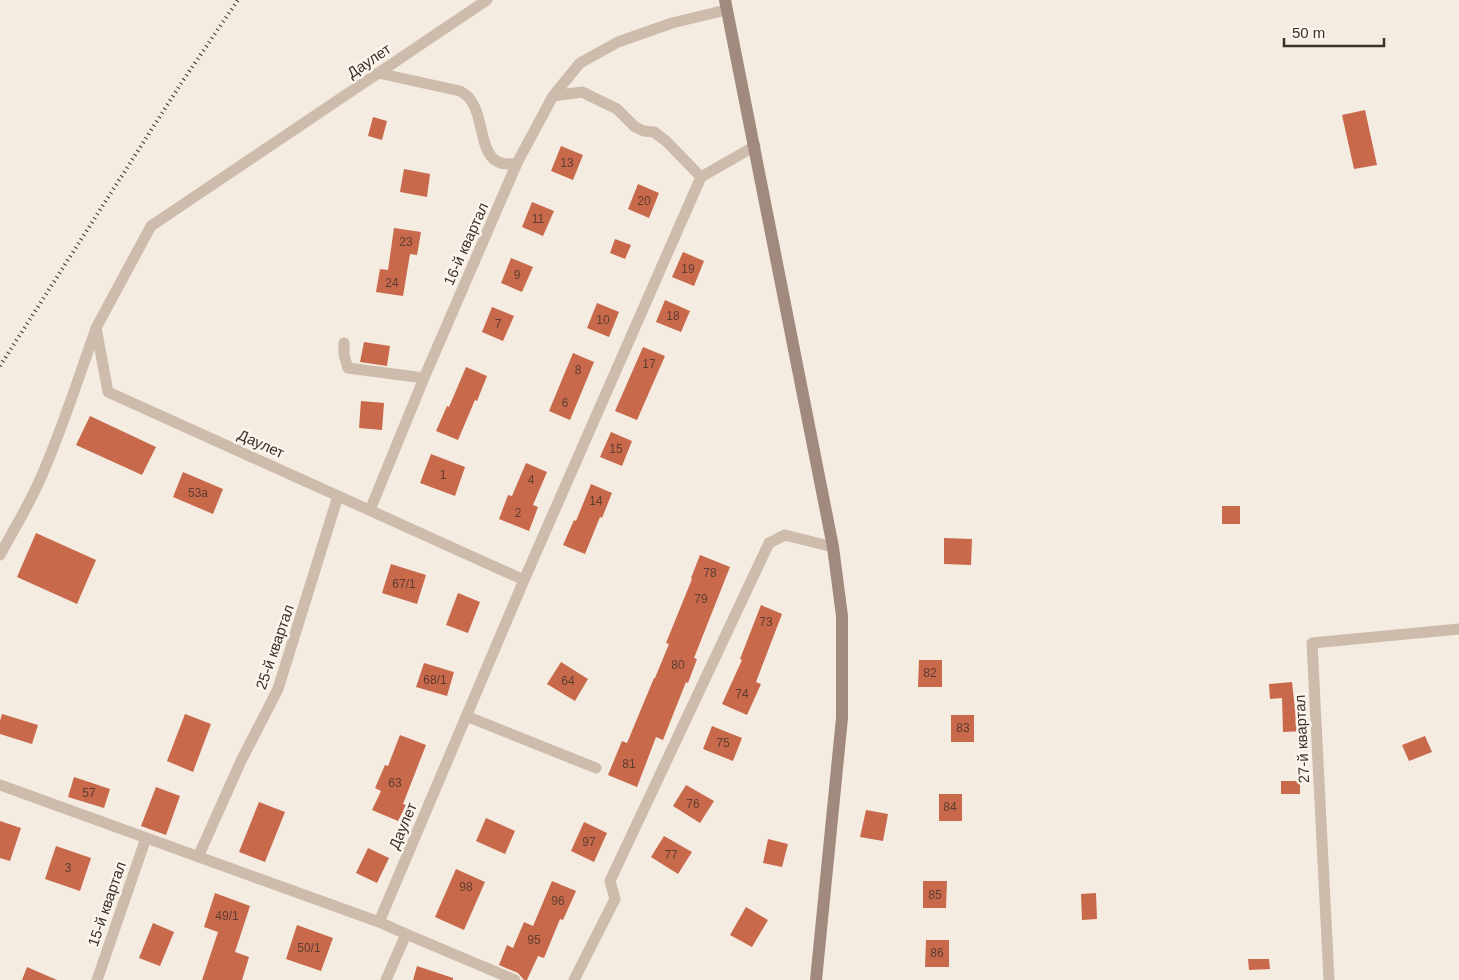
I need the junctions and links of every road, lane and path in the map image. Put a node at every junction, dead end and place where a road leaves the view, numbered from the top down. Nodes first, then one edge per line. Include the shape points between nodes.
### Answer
1 (487, 0) edge
2 (726, 5) edge
3 (378, 74) junction
4 (553, 96) junction
5 (755, 146) junction
6 (517, 163) junction
7 (701, 177) junction
8 (96, 328) junction
9 (344, 343) dead end
10 (424, 378) junction
11 (338, 496) junction
12 (370, 510) junction
13 (833, 547) junction
14 (0, 555) edge
15 (524, 580) junction
16 (1459, 629) edge
17 (466, 716) junction
18 (596, 768) dead end
19 (0, 786) edge
20 (146, 838) junction
21 (198, 857) junction
22 (379, 922) junction
23 (406, 934) junction
24 (97, 980) edge
25 (386, 980) edge
26 (515, 980) edge
27 (574, 980) edge
28 (816, 980) edge
29 (1329, 980) edge

1 - 3 street, Даулет
2 - 4 street, 16-й квартал via 618,42 580,62
2 - 5 street
3 - 6 street via 460,90 469,97 476,110 489,156 499,163
3 - 8 street, Даулет via 151,226
4 - 6 street, 16-й квартал
4 - 7 street via 582,92 617,109 635,127 654,132 666,141
5 - 7 street
5 - 13 street
6 - 10 street, 16-й квартал
7 - 15 street
8 - 11 street, Даулет via 108,392
8 - 14 street via 39,483
9 - 10 street via 348,368
10 - 12 street, 16-й квартал
11 - 12 street, Даулет
11 - 21 street, 25-й квартал via 278,689
12 - 15 street, Даулет
13 - 27 street via 785,534 769,543 610,881 615,899
13 - 28 street via 842,616 842,718
15 - 17 street, Даулет
16 - 29 street, 27-й квартал via 1312,643
17 - 18 street
17 - 22 street, Даулет
19 - 20 street
20 - 21 street
20 - 24 street, 15-й квартал
21 - 22 street
22 - 23 street
23 - 25 street
23 - 26 street

